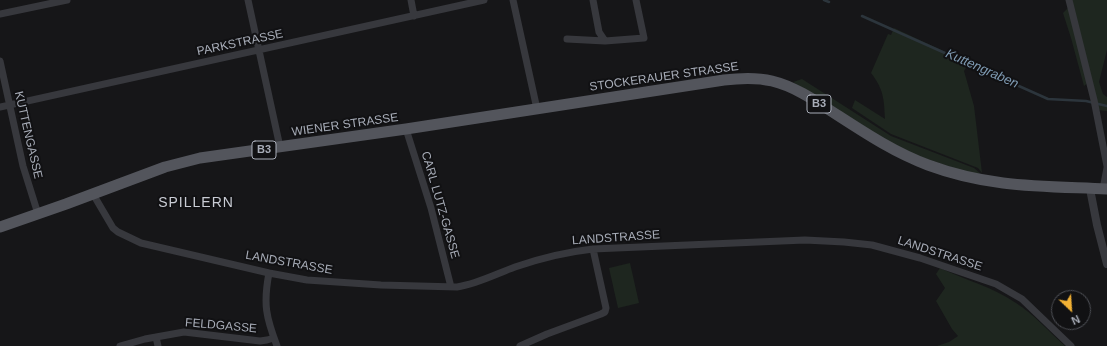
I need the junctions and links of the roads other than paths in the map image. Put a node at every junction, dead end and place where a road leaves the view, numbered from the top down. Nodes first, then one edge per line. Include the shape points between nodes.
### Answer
1 (66, 0) edge
2 (248, 0) edge
3 (410, 0) edge
4 (484, 0) edge
5 (513, 0) edge
6 (593, 0) edge
7 (636, 0) edge
8 (1070, 0) edge
9 (0, 14) edge
10 (414, 16) junction
11 (567, 39) dead end
12 (605, 41) junction
13 (258, 50) junction
14 (0, 61) edge
15 (9, 105) junction
16 (0, 107) edge
17 (537, 109) junction
18 (406, 129) junction
19 (280, 148) junction
20 (1107, 167) edge
21 (1090, 189) junction
22 (1105, 189) edge
23 (93, 194) junction
24 (38, 214) junction
25 (0, 227) edge
26 (593, 249) junction
27 (1107, 264) edge
28 (269, 273) junction
29 (451, 288) junction
30 (156, 337) junction
31 (274, 338) junction
32 (120, 346) edge
33 (158, 346) edge
34 (277, 346) edge
35 (520, 346) edge
36 (1072, 346) edge

1 - 9 street
2 - 13 street
3 - 10 street
4 - 10 street, PARKSTRASSE
5 - 17 street
6 - 12 street via 599,32
7 - 12 street via 644,38
8 - 20 street via 1095,103
10 - 13 street, PARKSTRASSE
11 - 12 street
13 - 15 street, PARKSTRASSE
13 - 19 street
14 - 15 street, KUTTENGASSE
15 - 16 street, PARKSTRASSE
15 - 24 street, KUTTENGASSE via 23,166
17 - 18 main road, WIENER STRASSE / B3
17 - 21 main road, STOCKERAUER STRASSE / B3 via 724,80 763,79 804,94 898,152 943,170 1011,185
18 - 19 main road, WIENER STRASSE / B3
18 - 29 street, CARL LUTZ-GASSE via 431,208
19 - 23 main road, WIENER STRASSE / B3 via 184,161
20 - 22 street
21 - 22 main road, STOCKERAUER STRASSE / B3
21 - 27 street
23 - 24 main road, WIENER STRASSE / B3
23 - 28 street, LANDSTRASSE via 113,228 134,240
24 - 25 main road, WIENER STRASSE / B3
26 - 29 street, LANDSTRASSE via 544,258 471,284
26 - 35 street via 605,312
26 - 36 street, LANDSTRASSE via 805,240 851,242 879,247 920,258 1011,292
28 - 29 street, LANDSTRASSE via 340,283
28 - 31 street via 265,302
30 - 31 street, FELDGASSE via 184,332 260,341
30 - 32 street, FELDGASSE
30 - 33 street
31 - 34 street

